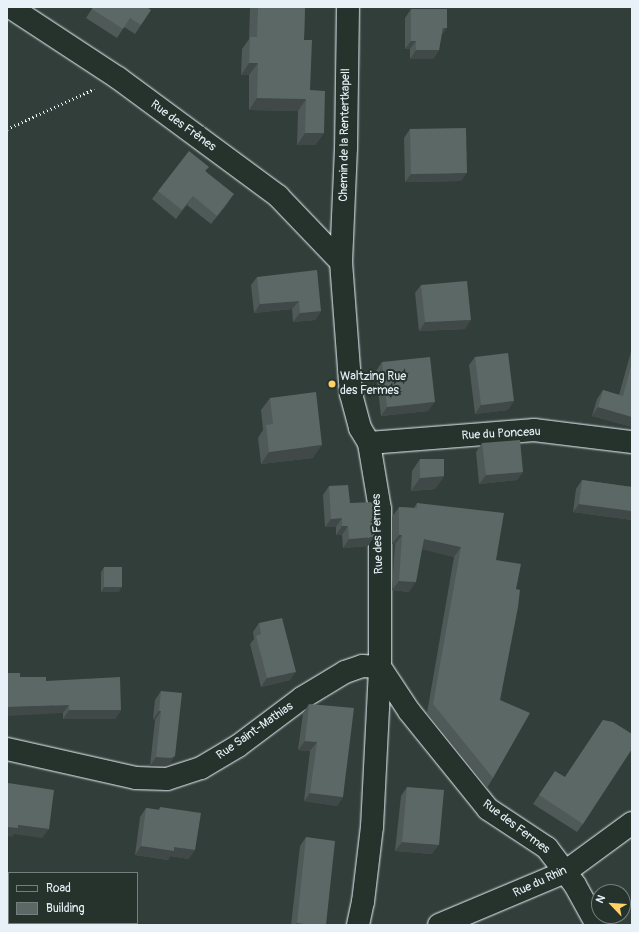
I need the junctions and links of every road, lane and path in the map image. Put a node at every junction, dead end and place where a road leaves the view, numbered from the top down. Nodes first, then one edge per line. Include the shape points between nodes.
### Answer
1 (10, 7) edge
2 (348, 7) edge
3 (118, 78) junction
4 (7, 129) edge
5 (341, 262) junction
6 (632, 442) edge
7 (369, 443) junction
8 (380, 667) junction
9 (7, 749) edge
10 (632, 823) edge
11 (565, 872) junction
12 (358, 925) edge
13 (439, 925) edge
14 (597, 925) edge

1 - 3 street, Rue des Frênes
2 - 5 street, Chemin de la Rentertkapell
3 - 4 path
3 - 5 street, Rue des Frênes via 278,196
5 - 7 street, Rue des Fermes via 351,394 360,428
6 - 7 street, Rue du Ponceau via 534,430
7 - 8 street, Rue des Fermes via 380,509
8 - 9 street, Rue Saint-Mathias via 362,666 345,672 302,698 238,746 200,768 167,778 136,778
8 - 11 street, Rue des Fermes via 409,711 488,809 547,848
8 - 12 street, Rue des Fermes via 372,827
10 - 11 street, Rue du Rhin
11 - 13 street, Rue du Rhin
11 - 14 street, Rue des Fermes

